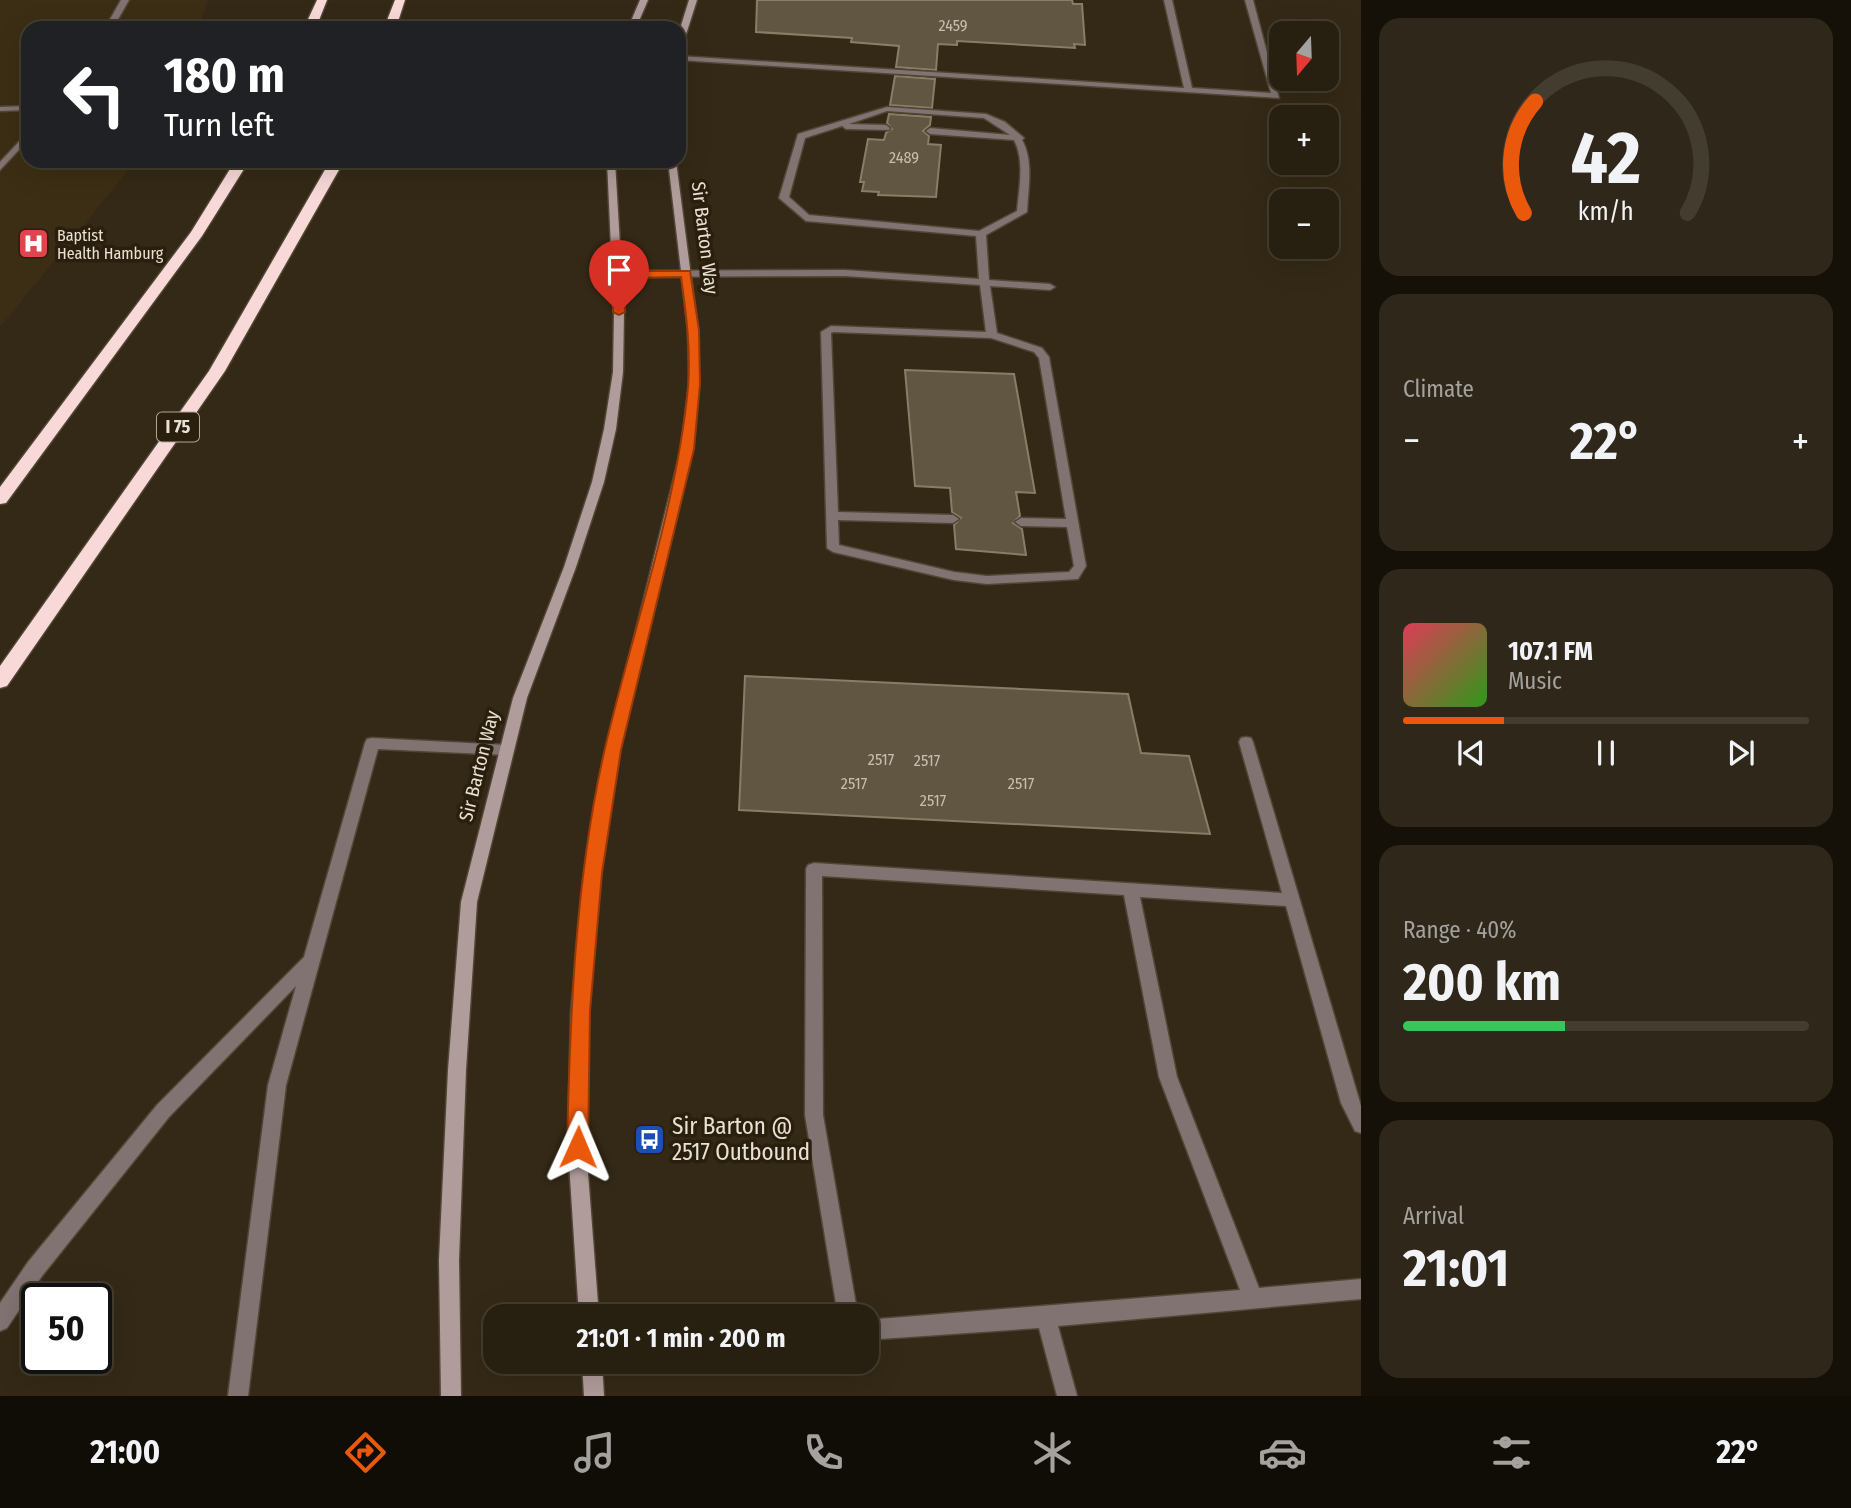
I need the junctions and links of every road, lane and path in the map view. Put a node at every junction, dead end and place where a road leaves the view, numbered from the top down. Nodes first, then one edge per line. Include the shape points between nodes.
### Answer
1 (125, 0) edge
2 (321, 0) edge
3 (400, 0) edge
4 (644, 0) edge
5 (693, 0) edge
6 (1168, 0) edge
7 (1249, 0) edge
8 (112, 21) edge
9 (313, 21) edge
10 (392, 21) edge
11 (635, 21) edge
12 (686, 22) edge
13 (686, 58) edge
14 (1188, 90) junction
15 (21, 108) edge
16 (0, 109) edge
17 (835, 125) junction
18 (886, 128) dead end
19 (930, 131) dead end
20 (1020, 138) junction
21 (21, 143) edge
22 (0, 167) edge
23 (238, 168) edge
24 (333, 168) edge
25 (611, 168) edge
26 (673, 168) edge
27 (981, 234) junction
28 (686, 273) junction
29 (617, 274) junction
30 (984, 281) junction
31 (1050, 287) dead end
32 (992, 335) junction
33 (0, 499) edge
34 (832, 516) junction
35 (953, 519) dead end
36 (1021, 522) dead end
37 (1072, 523) junction
38 (0, 681) edge
39 (1246, 742) dead end
40 (507, 750) junction
41 (1131, 890) junction
42 (1292, 900) junction
43 (312, 959) junction
44 (1361, 1125) edge
45 (1361, 1289) edge
46 (1253, 1299) junction
47 (588, 1304) edge
48 (846, 1304) edge
49 (1046, 1318) junction
50 (0, 1321) edge
51 (879, 1329) edge
52 (593, 1374) edge
53 (239, 1396) edge
54 (451, 1396) edge
55 (594, 1396) edge
56 (1067, 1396) edge

1 - 8 street
2 - 9 highway
3 - 10 highway
4 - 11 main road
5 - 12 main road
6 - 14 street
7 - 14 street via 1276,96
13 - 14 street
15 - 16 street
17 - 18 street
17 - 20 street via 887,109 986,116
17 - 27 street via 801,136 784,198 806,218
19 - 20 street
20 - 27 street via 1025,152 1022,212
21 - 22 street
23 - 33 highway via 197,233
24 - 38 highway, I 75 via 217,371
25 - 29 main road, Sir Barton Way
26 - 28 main road, Sir Barton Way
27 - 30 street
28 - 29 street
28 - 30 street via 833,273
28 - 47 main road, Sir Barton Way via 694,330 687,449 613,750 590,901 580,1011 578,1147
29 - 40 main road, Sir Barton Way via 618,372 598,481 520,698
30 - 31 street
30 - 32 street
32 - 34 street via 827,332
32 - 37 street via 1038,350 1044,357
34 - 35 street
34 - 37 street via 833,548 987,580 1073,576 1080,566
36 - 37 street
39 - 42 street
40 - 43 street via 372,743
40 - 54 main road, Sir Barton Way via 469,902 449,1260
41 - 42 street
41 - 46 street via 1168,1077
41 - 48 street via 814,869 814,1115
42 - 44 street via 1350,1103
43 - 50 street via 163,1111 35,1269
43 - 53 street via 276,1085
45 - 46 street
46 - 49 street
49 - 51 street
49 - 56 street
52 - 55 main road

